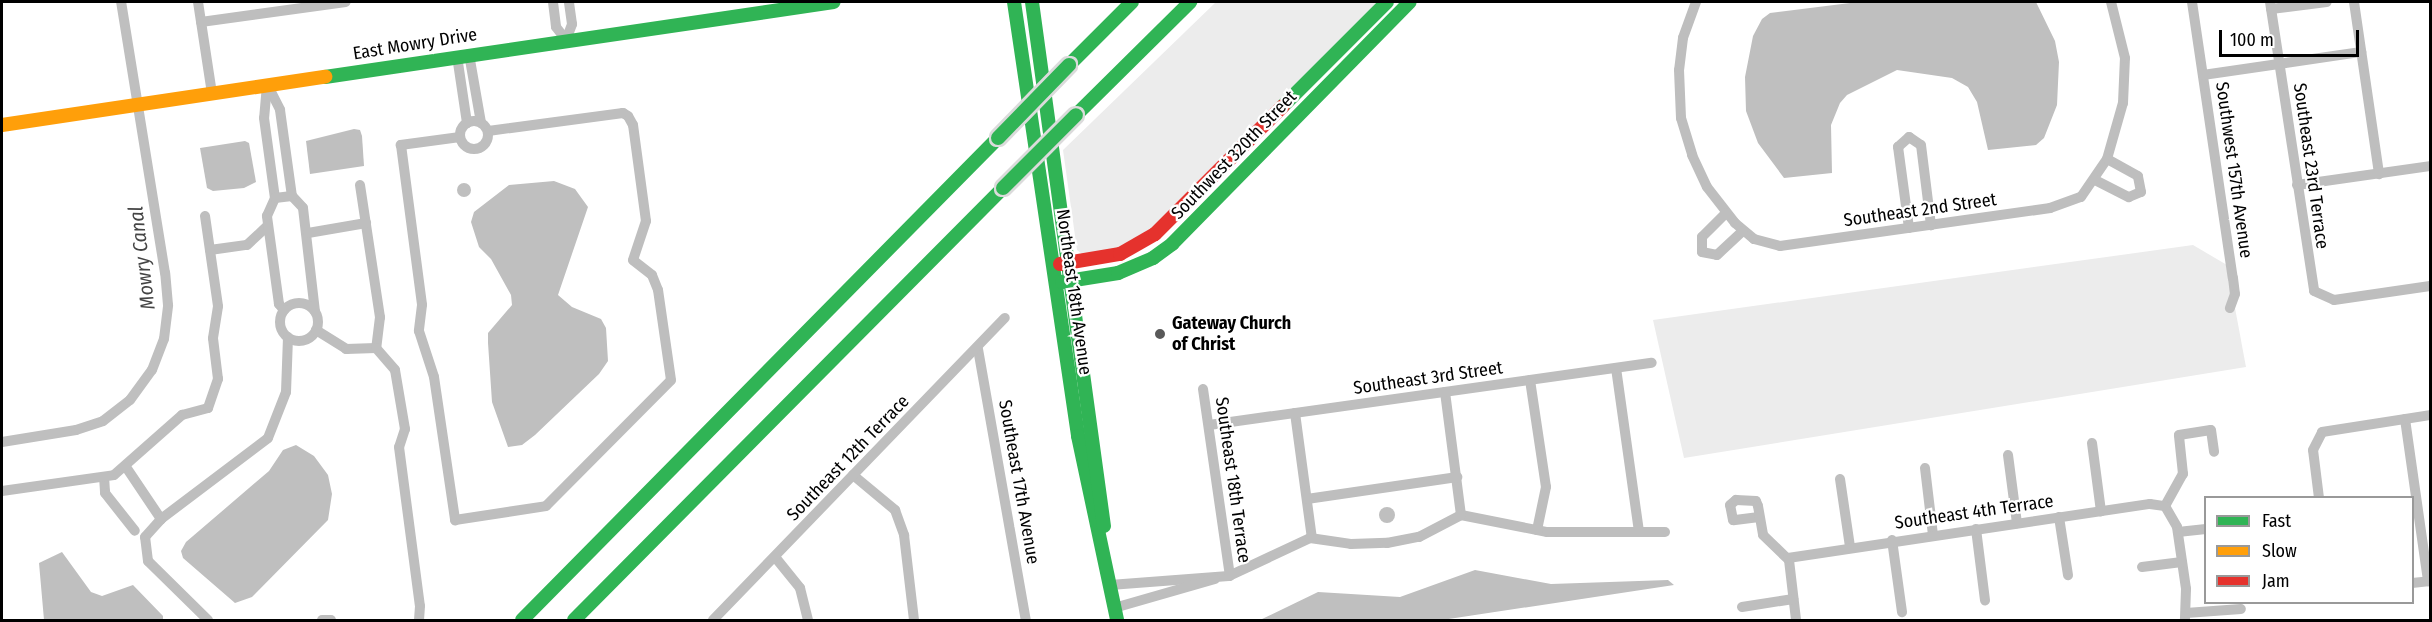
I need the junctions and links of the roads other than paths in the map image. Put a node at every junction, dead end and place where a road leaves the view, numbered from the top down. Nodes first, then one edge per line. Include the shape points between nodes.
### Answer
1 (198, 2) edge
2 (346, 2) edge
3 (834, 2) edge
4 (1014, 2) edge
5 (1032, 2) edge
6 (1132, 2) edge
7 (1190, 2) edge
8 (1387, 2) edge
9 (1410, 2) edge
10 (1696, 2) edge
11 (2111, 2) edge
12 (2192, 2) edge
13 (2327, 2) edge
14 (2354, 2) edge
15 (569, 3) edge
16 (307, 4) edge
17 (553, 4) edge
18 (2270, 5) edge
19 (201, 22) junction
20 (566, 40) junction
21 (2361, 52) junction
22 (463, 55) junction
23 (2279, 64) junction
24 (2203, 75) junction
25 (267, 84) junction
26 (212, 94) junction
27 (467, 123) junction
28 (2, 125) edge
29 (484, 127) junction
30 (460, 137) junction
31 (2107, 159) junction
32 (2430, 166) edge
33 (2379, 174) junction
34 (2098, 176) junction
35 (360, 185) dead end
36 (2297, 185) junction
37 (292, 196) junction
38 (275, 198) junction
39 (1726, 213) junction
40 (205, 216) dead end
41 (366, 223) junction
42 (1931, 225) junction
43 (266, 227) junction
44 (1739, 227) junction
45 (1909, 228) junction
46 (308, 233) junction
47 (210, 250) junction
48 (1069, 263) junction
49 (1052, 265) junction
50 (1071, 281) junction
51 (1054, 283) junction
52 (2430, 286) edge
53 (2230, 308) dead end
54 (284, 310) junction
55 (315, 311) junction
56 (1005, 318) dead end
57 (316, 330) junction
58 (288, 337) junction
59 (376, 348) junction
60 (978, 349) junction
61 (1652, 363) dead end
62 (1616, 368) junction
63 (1530, 380) junction
64 (1203, 389) dead end
65 (1445, 392) junction
66 (1295, 413) junction
67 (2430, 416) edge
68 (2405, 419) junction
69 (1209, 425) junction
70 (2092, 443) dead end
71 (2214, 452) dead end
72 (2007, 454) dead end
73 (126, 467) junction
74 (1925, 468) dead end
75 (853, 475) junction
76 (104, 477) junction
77 (1457, 477) junction
78 (1840, 479) dead end
79 (2, 491) edge
80 (2319, 496) edge
81 (1307, 498) junction
82 (2165, 506) junction
83 (2101, 511) junction
84 (1461, 515) junction
85 (1759, 517) dead end
86 (2059, 517) junction
87 (161, 519) junction
88 (2017, 523) junction
89 (1976, 529) junction
90 (2204, 529) edge
91 (1538, 530) junction
92 (135, 531) dead end
93 (1639, 531) junction
94 (1665, 532) dead end
95 (2178, 532) junction
96 (1934, 535) junction
97 (1312, 538) junction
98 (1892, 540) junction
99 (1850, 547) junction
100 (775, 557) junction
101 (1788, 558) junction
102 (2182, 562) junction
103 (2142, 567) dead end
104 (2068, 575) dead end
105 (1230, 576) junction
106 (1218, 578) junction
107 (2429, 581) edge
108 (2414, 583) edge
109 (1110, 585) junction
110 (1793, 599) junction
111 (1985, 600) dead end
112 (1742, 607) dead end
113 (2241, 609) dead end
114 (1902, 612) dead end
115 (1116, 614) edge
116 (2185, 617) edge
117 (208, 621) edge
118 (322, 621) edge
119 (331, 621) edge
120 (419, 621) edge
121 (522, 621) edge
122 (574, 621) edge
123 (713, 621) edge
124 (808, 621) edge
125 (914, 621) edge
126 (1026, 621) edge
127 (1796, 621) edge

1 - 19 street
2 - 16 street
3 - 20 main road, East Mowry Drive
4 - 49 main road, Northeast 18th Avenue
5 - 48 main road, Northeast 18th Avenue
6 - 121 main road, bridge
7 - 122 main road, bridge
8 - 48 main road via 1155,234 1120,254
9 - 50 main road, Southwest 320th Street via 1172,244 1118,273
10 - 39 street, Southeast 2nd Street via 1680,55 1681,118 1699,171
11 - 31 street via 2122,38 2126,75 2121,112
12 - 24 street, Southwest 157th Avenue
13 - 18 street
14 - 21 street
15 - 17 street
15 - 20 street via 572,24
16 - 19 street
17 - 20 street via 556,27
18 - 23 street, Southeast 23rd Terrace
19 - 26 street
20 - 22 main road, East Mowry Drive
21 - 23 street
21 - 33 street
22 - 25 main road, East Mowry Drive
22 - 27 street
22 - 29 street
23 - 24 street
23 - 36 street, Southeast 23rd Terrace
24 - 53 street, Southwest 157th Avenue via 2235,294
25 - 26 main road, East Mowry Drive
25 - 37 street via 280,110
25 - 38 street via 264,118
26 - 28 main road, East Mowry Drive
27 - 29 street
27 - 30 street
29 - 30 street via 485,144 477,149 464,145
29 - 30 street via 623,113 628,116 633,125 646,221 633,260 652,275 658,291 670,380 546,506 455,520 434,376 419,331 423,305 401,145
31 - 34 street
31 - 34 street via 2138,176 2143,183 2141,192 2129,197
32 - 33 street
33 - 36 street
34 - 42 street, Southeast 2nd Street via 2085,195 2067,204
35 - 41 street
36 - 52 street, Southeast 23rd Terrace via 2311,283 2320,296 2334,300
37 - 38 street
37 - 46 street via 303,208
38 - 43 street via 269,206
39 - 44 street, Southeast 2nd Street
39 - 44 street via 1702,237 1702,252 1717,255
40 - 47 street
41 - 46 street
41 - 59 street via 380,317
42 - 45 street, Southeast 2nd Street
42 - 45 street via 1921,145 1909,137 1898,147
43 - 47 street via 247,245
43 - 54 street via 279,304
44 - 45 street, Southeast 2nd Street via 1763,243 1780,246
46 - 55 street
47 - 73 street via 218,306 213,338 217,387 208,408 177,419
48 - 49 main road
48 - 50 main road, Northeast 18th Avenue
49 - 51 main road, Northeast 18th Avenue
50 - 51 main road, Southwest 320th Street
50 - 109 main road, Northeast 18th Avenue
51 - 109 main road, Northeast 18th Avenue via 1078,436
54 - 55 street via 300,303
54 - 58 street via 280,322
55 - 57 street
56 - 60 street, Southeast 12th Terrace
57 - 58 street via 300,341
57 - 59 street via 346,349
58 - 87 street via 286,392 268,438
59 - 120 street via 395,370 405,429 399,447
60 - 75 street, Southeast 12th Terrace
60 - 126 street, Southeast 17th Avenue
61 - 62 street, Southeast 3rd Street
62 - 63 street, Southeast 3rd Street
62 - 93 street
63 - 65 street, Southeast 3rd Street
63 - 91 street via 1546,488
64 - 69 street, Southeast 18th Terrace
65 - 66 street, Southeast 3rd Street
65 - 77 street
66 - 69 street, Southeast 3rd Street
66 - 81 street
67 - 68 street
68 - 80 street via 2325,430 2316,438 2313,454
68 - 107 street
69 - 105 street, Southeast 18th Terrace
70 - 83 street
71 - 82 street via 2211,430 2180,435 2183,474
72 - 88 street
73 - 76 street
73 - 87 street
74 - 96 street
75 - 100 street, Southeast 12th Terrace
75 - 125 street via 895,510 904,535
76 - 79 street
76 - 92 street via 105,493
77 - 81 street
77 - 84 street
78 - 99 street
81 - 97 street
82 - 83 street, Southeast 4th Terrace via 2150,504
82 - 95 street via 2174,517
83 - 86 street, Southeast 4th Terrace
84 - 91 street
84 - 97 street via 1419,537 1387,543 1351,544
85 - 101 street via 1763,535
86 - 88 street, Southeast 4th Terrace
86 - 104 street
87 - 117 street via 145,537 148,561
88 - 89 street, Southeast 4th Terrace
89 - 96 street, Southeast 4th Terrace
89 - 111 street
90 - 95 street
91 - 93 street
93 - 94 street
95 - 102 street
96 - 98 street, Southeast 4th Terrace
97 - 105 street
98 - 99 street, Southeast 4th Terrace
98 - 114 street
99 - 101 street, Southeast 4th Terrace
100 - 123 street, Southeast 12th Terrace
100 - 124 street via 800,588
101 - 110 street
102 - 103 street
102 - 116 street
105 - 106 street
106 - 109 street
106 - 115 street
107 - 108 street
109 - 115 main road, Northeast 18th Avenue
110 - 112 street
110 - 127 street
113 - 116 street
118 - 119 street

